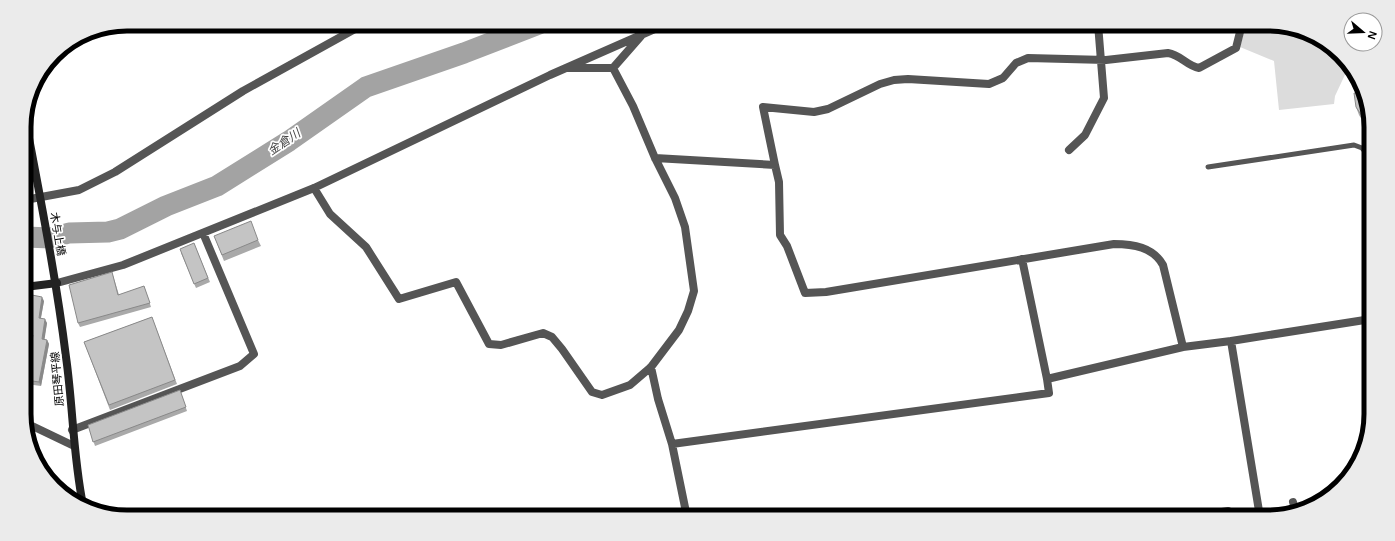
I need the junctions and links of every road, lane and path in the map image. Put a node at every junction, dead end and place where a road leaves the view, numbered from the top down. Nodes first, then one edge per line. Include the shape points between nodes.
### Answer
1 (351, 31) edge
2 (650, 31) edge
3 (1099, 31) edge
4 (1240, 31) edge
5 (643, 34) junction
6 (1101, 60) junction
7 (565, 68) junction
8 (613, 68) junction
9 (31, 148) edge
10 (1069, 150) dead end
11 (1364, 150) edge
12 (655, 158) junction
13 (775, 166) junction
14 (1208, 168) dead end
15 (314, 188) junction
16 (41, 199) junction
17 (31, 200) edge
18 (203, 233) junction
19 (1022, 259) junction
20 (56, 283) junction
21 (31, 286) edge
22 (1364, 320) edge
23 (1231, 341) junction
24 (1183, 347) junction
25 (651, 367) junction
26 (1047, 379) junction
27 (32, 425) edge
28 (72, 430) junction
29 (672, 444) junction
30 (74, 446) junction
31 (83, 499) edge
32 (686, 510) edge
33 (1259, 510) edge

1 - 16 street via 243,91 115,172 79,190
2 - 5 street
3 - 6 street
4 - 6 street via 1236,48 1199,68 1193,67 1176,54 1168,53
5 - 7 street
5 - 8 street
6 - 10 street via 1104,98 1085,135
6 - 13 street via 1021,60 1003,78 990,84 894,80 828,109 814,112 763,108
7 - 8 street
7 - 15 street
8 - 12 street via 633,106
9 - 16 main road, 木与上橋
11 - 14 lane via 1354,146
12 - 13 street
12 - 25 street via 675,198 685,227 694,291 688,311 678,330
13 - 19 street via 779,182 780,235 788,246 805,294
15 - 18 street
15 - 25 street via 330,214 366,247 400,299 456,282 489,344 501,345 543,333 552,337 592,392 602,395 630,385
16 - 17 street
16 - 20 main road, 木与上橋
18 - 20 street via 123,265
18 - 28 street via 254,354 240,366
19 - 24 street via 1114,244 1129,244 1153,253 1163,265
19 - 26 street
20 - 21 main road
20 - 28 main road, 原田琴平線 via 68,371
22 - 23 street
23 - 24 street
23 - 33 street
24 - 26 street
25 - 29 street
26 - 29 street via 1049,393
27 - 30 street
28 - 30 main road, 原田琴平線
29 - 32 street
30 - 31 main road, 原田琴平線

